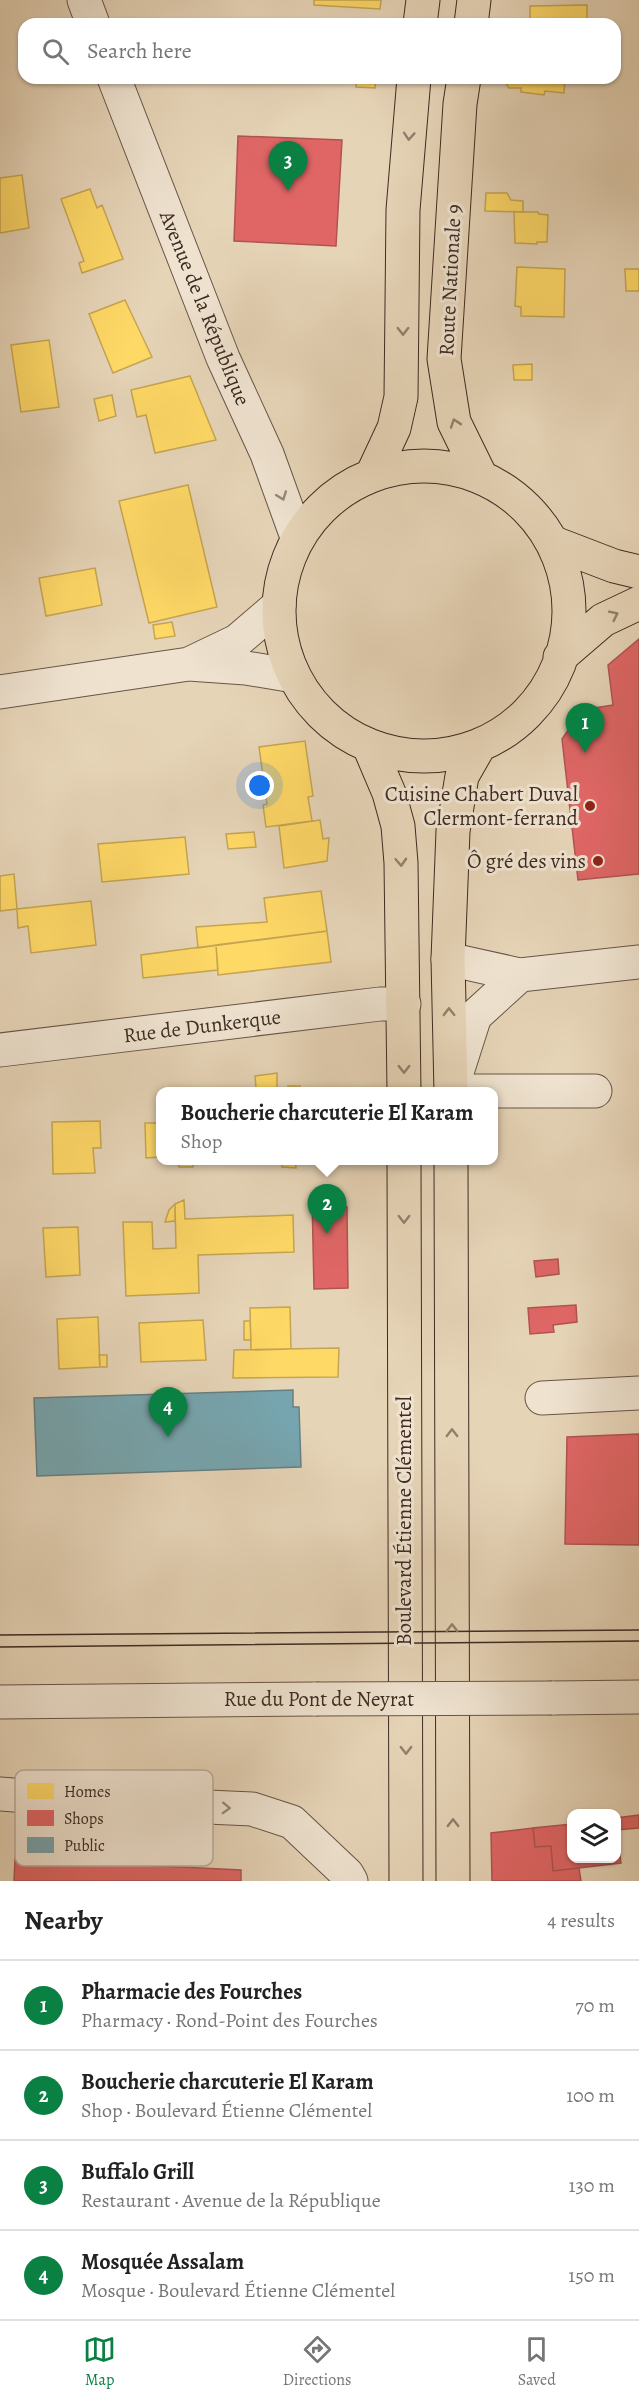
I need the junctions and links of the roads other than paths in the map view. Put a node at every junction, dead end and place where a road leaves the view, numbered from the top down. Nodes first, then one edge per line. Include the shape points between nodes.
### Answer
1 (84, 0) edge
2 (423, 0) edge
3 (474, 0) edge
4 (480, 0) edge
5 (91, 18) edge
6 (421, 18) edge
7 (472, 18) edge
8 (473, 18) edge
9 (116, 84) edge
10 (414, 84) edge
11 (463, 84) edge
12 (373, 473) junction
13 (480, 475) junction
14 (297, 537) junction
15 (554, 543) junction
16 (639, 572) edge
17 (639, 603) edge
18 (279, 605) junction
19 (560, 657) junction
20 (189, 664) junction
21 (294, 676) junction
22 (0, 692) edge
23 (369, 746) junction
24 (478, 748) junction
25 (448, 959) junction
26 (639, 962) edge
27 (520, 975) junction
28 (404, 1004) junction
29 (0, 1050) edge
30 (404, 1087) edge
31 (451, 1087) edge
32 (452, 1087) edge
33 (498, 1091) edge
34 (595, 1091) dead end
35 (404, 1165) edge
36 (452, 1165) edge
37 (639, 1393) edge
38 (542, 1398) dead end
39 (639, 1697) edge
40 (0, 1702) edge
41 (0, 1794) edge
42 (15, 1795) edge
43 (213, 1807) edge
44 (351, 1881) edge
45 (406, 1881) edge
46 (453, 1881) edge

1 - 5 street
2 - 6 main road
3 - 7 main road
4 - 8 street
9 -> 14 street, Avenue de la République
10 -> 12 main road via 403,210 401,397 394,428
13 -> 11 main road, Route Nationale 9 via 454,422 444,359
12 - 13 main road via 441,467
12 - 14 main road via 328,503
13 - 15 main road via 510,493
14 - 18 main road
15 - 16 main road
15 - 19 main road via 569,593 569,625
19 -> 17 main road via 603,620
18 - 20 street via 237,641
18 - 21 main road via 280,637
19 - 24 main road via 550,684 531,711 505,733
20 - 21 street
20 - 22 street
21 - 23 main road via 318,712
23 - 24 main road via 400,756 429,758
23 -> 28 main road via 398,826
24 - 25 main road via 462,776 457,800
25 - 27 street
31 -> 25 main road
26 - 27 street
27 - 32 street via 475,1016
28 - 29 street, Rue de Dunkerque
28 -> 30 main road
33 - 34 street
35 -> 45 main road, Boulevard Étienne Clémentel
46 -> 36 main road
37 - 38 street
39 - 40 street, Rue du Pont de Neyrat, bridge
41 -> 42 street
43 -> 44 street via 252,1809 291,1822

